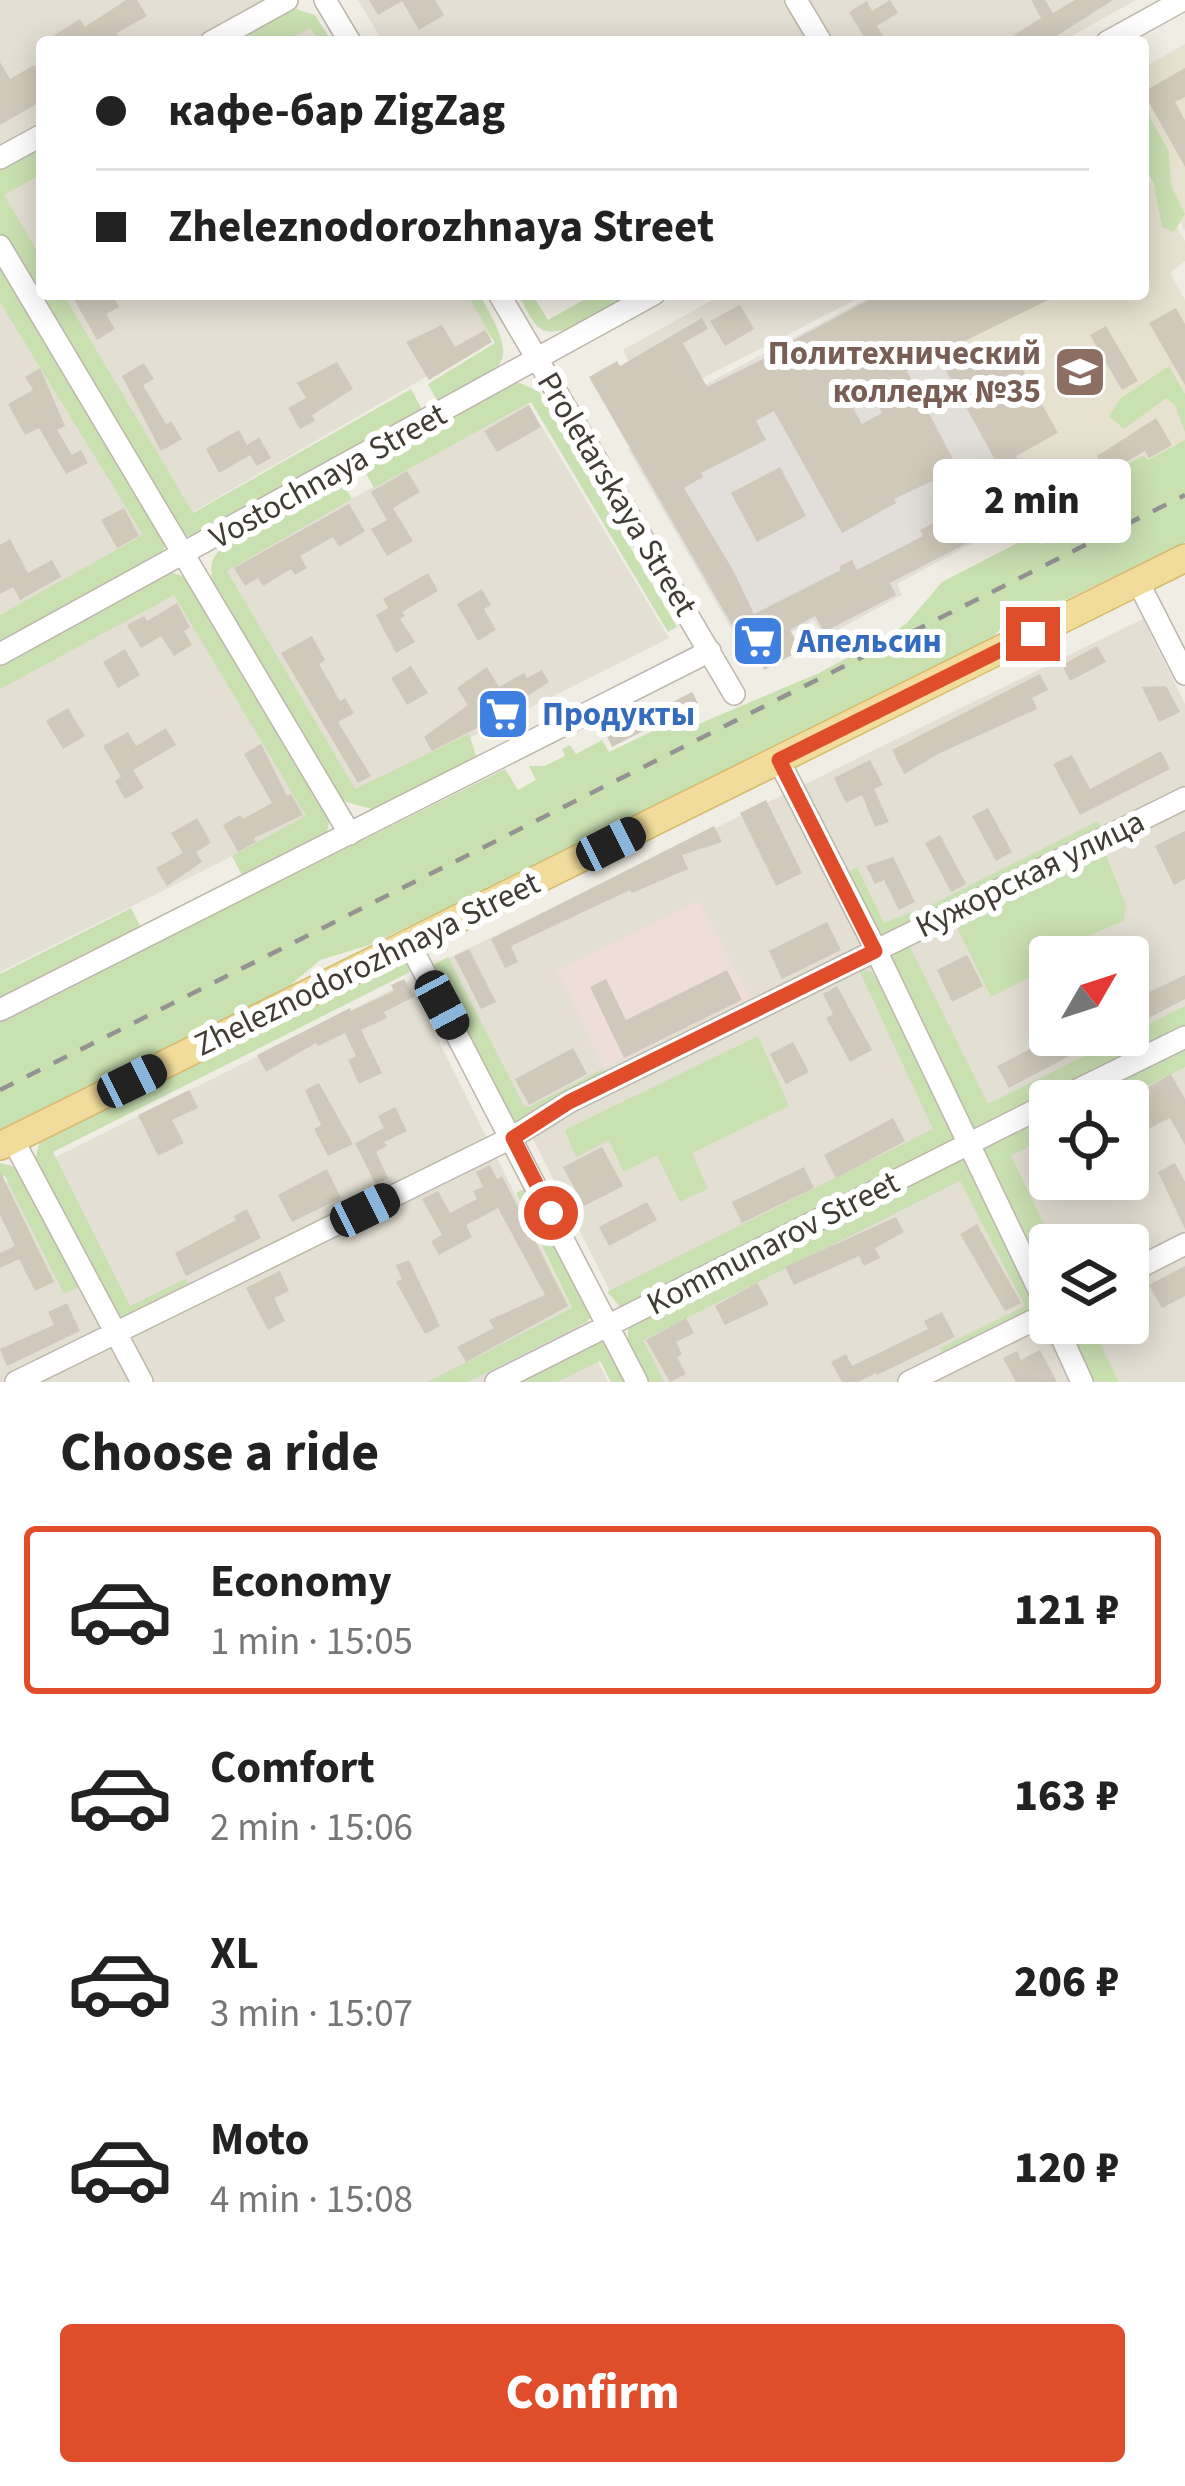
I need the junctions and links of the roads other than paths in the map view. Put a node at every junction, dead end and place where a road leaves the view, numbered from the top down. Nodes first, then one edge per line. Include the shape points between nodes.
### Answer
1 (287, 0) edge
2 (326, 0) edge
3 (796, 0) edge
4 (1183, 0) edge
5 (222, 36) edge
6 (347, 36) edge
7 (817, 36) edge
8 (1118, 36) edge
9 (36, 138) edge
10 (0, 158) edge
11 (0, 246) edge
12 (503, 300) edge
13 (643, 300) edge
14 (538, 359) junction
15 (184, 556) junction
16 (1185, 558) edge
17 (1138, 582) junction
18 (710, 651) junction
19 (0, 654) edge
20 (1185, 674) edge
21 (734, 694) dead end
22 (779, 760) junction
23 (1185, 797) edge
24 (350, 834) junction
25 (409, 943) junction
26 (875, 951) junction
27 (0, 1010) edge
28 (1185, 1037) edge
29 (1097, 1080) edge
30 (1029, 1113) edge
31 (513, 1138) junction
32 (6, 1143) edge
33 (966, 1144) junction
34 (1185, 1244) edge
35 (1149, 1262) edge
36 (1029, 1270) edge
37 (1029, 1322) edge
38 (607, 1327) junction
39 (118, 1331) junction
40 (1064, 1344) edge
41 (16, 1382) edge
42 (142, 1382) edge
43 (496, 1382) edge
44 (637, 1382) edge
45 (909, 1382) edge
46 (1082, 1382) edge

1 - 5 street
2 - 6 street
3 - 7 street
4 - 8 street
9 - 10 street
11 - 15 street
12 - 14 street, Proletarskaya Street
13 - 14 street, Vostochnaya Street
14 - 15 street, Vostochnaya Street
14 - 18 street, Proletarskaya Street
15 - 19 street, Vostochnaya Street
15 - 24 street
16 - 17 main road, Zheleznodorozhnaya Street
17 - 20 street
17 - 22 main road, Zheleznodorozhnaya Street
18 - 21 street, Proletarskaya Street
18 - 24 street
22 - 25 main road, Zheleznodorozhnaya Street
22 - 26 street
23 - 26 street, Кужорская улица
24 - 27 street
25 - 31 street
25 - 32 main road, Zheleznodorozhnaya Street
26 - 31 street, Кужорская улица via 569,1102
26 - 33 street
28 - 29 street, Kommunarov Street
30 - 33 street, Kommunarov Street
31 - 38 street
31 - 39 street, Кужорская улица
32 - 39 street
33 - 36 street
33 - 38 street, Kommunarov Street
34 - 35 street
37 - 45 street
38 - 43 street, Kommunarov Street
38 - 44 street
39 - 41 street, Кужорская улица
39 - 42 street
40 - 46 street

